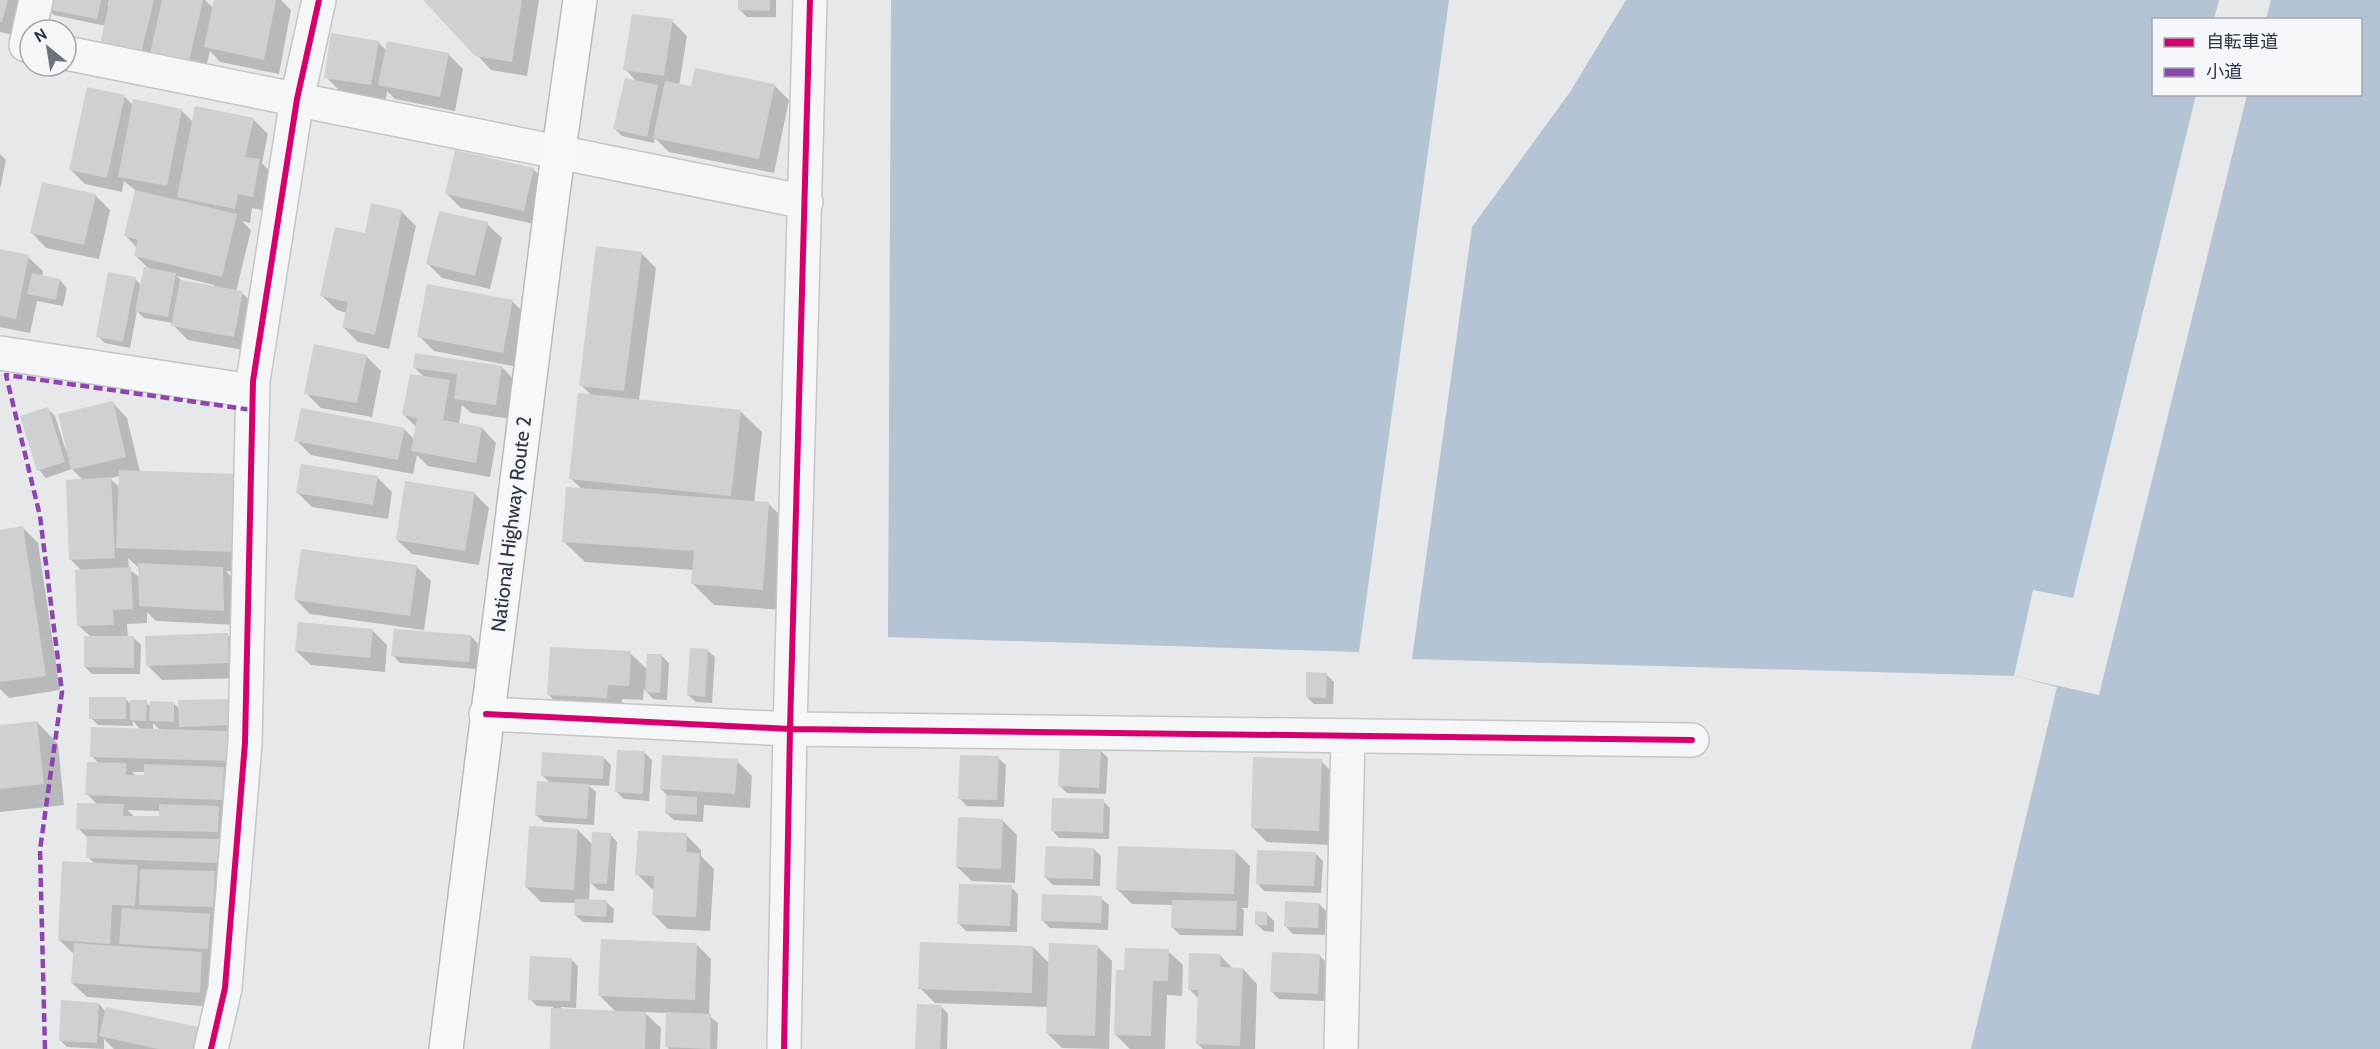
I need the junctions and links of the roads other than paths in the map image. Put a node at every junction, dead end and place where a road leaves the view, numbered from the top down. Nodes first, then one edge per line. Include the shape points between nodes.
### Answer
1 (36, 0) edge
2 (319, 0) edge
3 (580, 0) edge
4 (810, 0) edge
5 (29, 18) edge
6 (78, 55) edge
7 (297, 99) junction
8 (559, 152) junction
9 (806, 201) junction
10 (0, 353) edge
11 (252, 391) junction
12 (486, 714) junction
13 (790, 729) junction
14 (1348, 736) junction
15 (1692, 740) dead end
16 (211, 1049) edge
17 (446, 1049) edge
18 (784, 1049) edge
19 (1341, 1049) edge

1 - 5 street
2 - 7 street
3 - 8 highway, National Highway Route 2
4 - 9 street
6 - 7 street
7 - 8 street
7 - 11 street
8 - 9 street
8 - 12 highway, National Highway Route 2
9 - 13 street
10 - 11 street
11 - 16 street via 245,743 225,988
12 - 13 street
12 - 17 highway, National Highway Route 2
13 - 14 street
13 - 18 street
14 - 15 street
14 - 19 street

